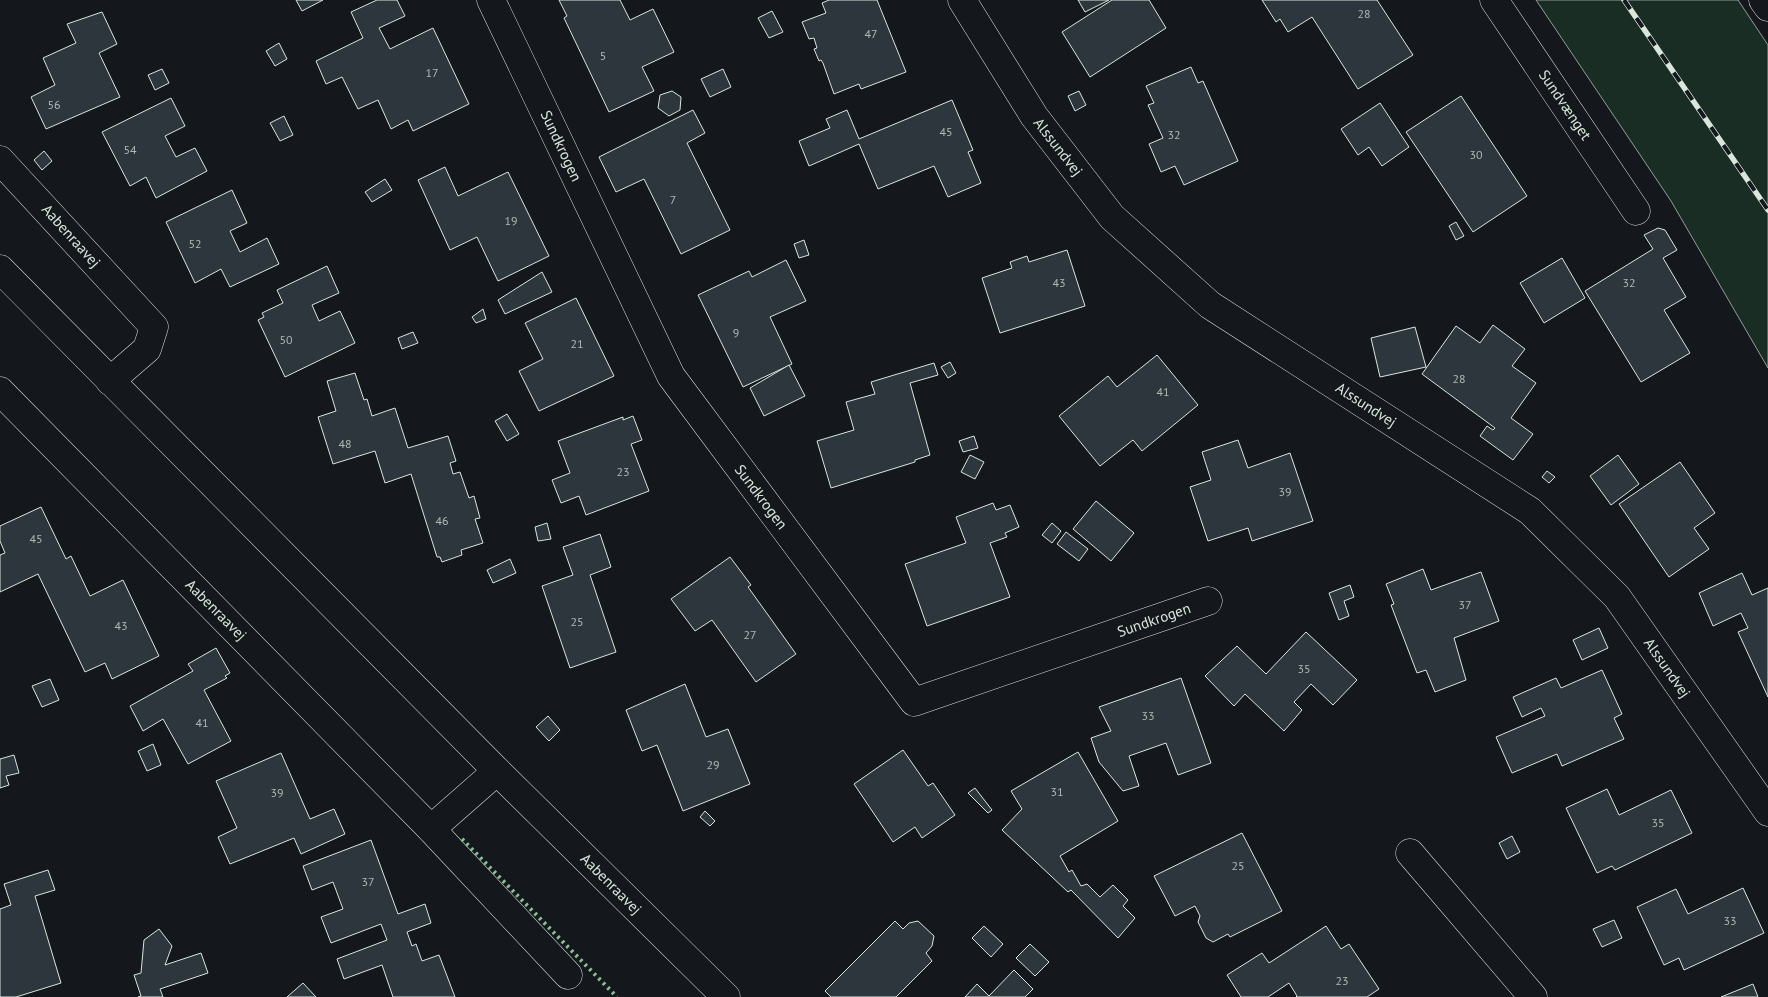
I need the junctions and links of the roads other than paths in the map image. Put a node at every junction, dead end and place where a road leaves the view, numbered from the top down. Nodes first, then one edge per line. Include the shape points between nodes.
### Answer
1 (491, 0) edge
2 (962, 0) edge
3 (1494, 0) edge
4 (1763, 0) edge
5 (1768, 7) edge
6 (0, 160) edge
7 (1636, 211) dead end
8 (0, 269) edge
9 (110, 381) junction
10 (0, 391) edge
11 (1208, 602) dead end
12 (497, 771) junction
13 (1768, 812) edge
14 (432, 830) junction
15 (1410, 853) dead end
16 (568, 975) dead end
17 (726, 997) edge
18 (1533, 997) edge

1 - 11 street, Sundkrogen via 671,376 914,702
2 - 13 street, Alssundvej via 1034,116 1112,217 1210,305 1530,510 1617,597
3 - 7 street, Sundvænget
4 - 5 street
6 - 9 street, Aabenraavej via 154,327 147,349
8 - 9 street, Aabenraavej
9 - 12 street, Aabenraavej
10 - 14 street, Aabenraavej
12 - 14 street
12 - 17 street, Aabenraavej
14 - 16 street, Aabenraavej
15 - 18 street

